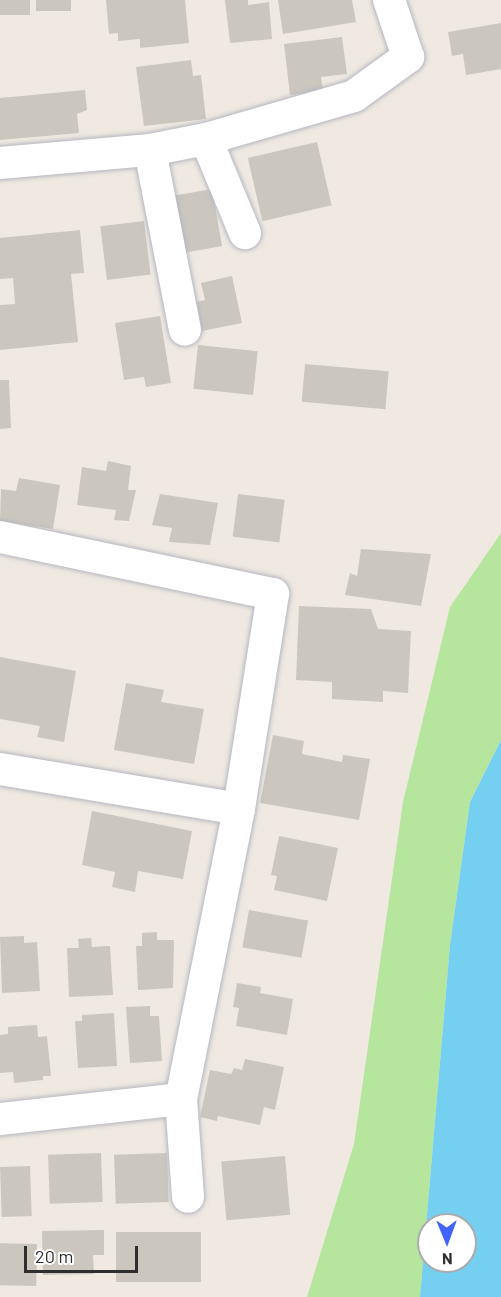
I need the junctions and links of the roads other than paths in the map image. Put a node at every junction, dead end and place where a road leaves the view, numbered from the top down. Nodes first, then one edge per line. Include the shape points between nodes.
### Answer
1 (388, 0) edge
2 (206, 139) junction
3 (150, 150) junction
4 (0, 163) edge
5 (245, 233) dead end
6 (185, 330) dead end
7 (0, 537) edge
8 (0, 769) edge
9 (239, 809) junction
10 (181, 1099) junction
11 (0, 1119) edge
12 (188, 1197) dead end

1 - 2 street via 408,57 354,96
2 - 3 street
2 - 5 street
3 - 4 street
3 - 6 street
7 - 9 street via 273,594
8 - 9 street
9 - 10 street
10 - 11 street
10 - 12 street

